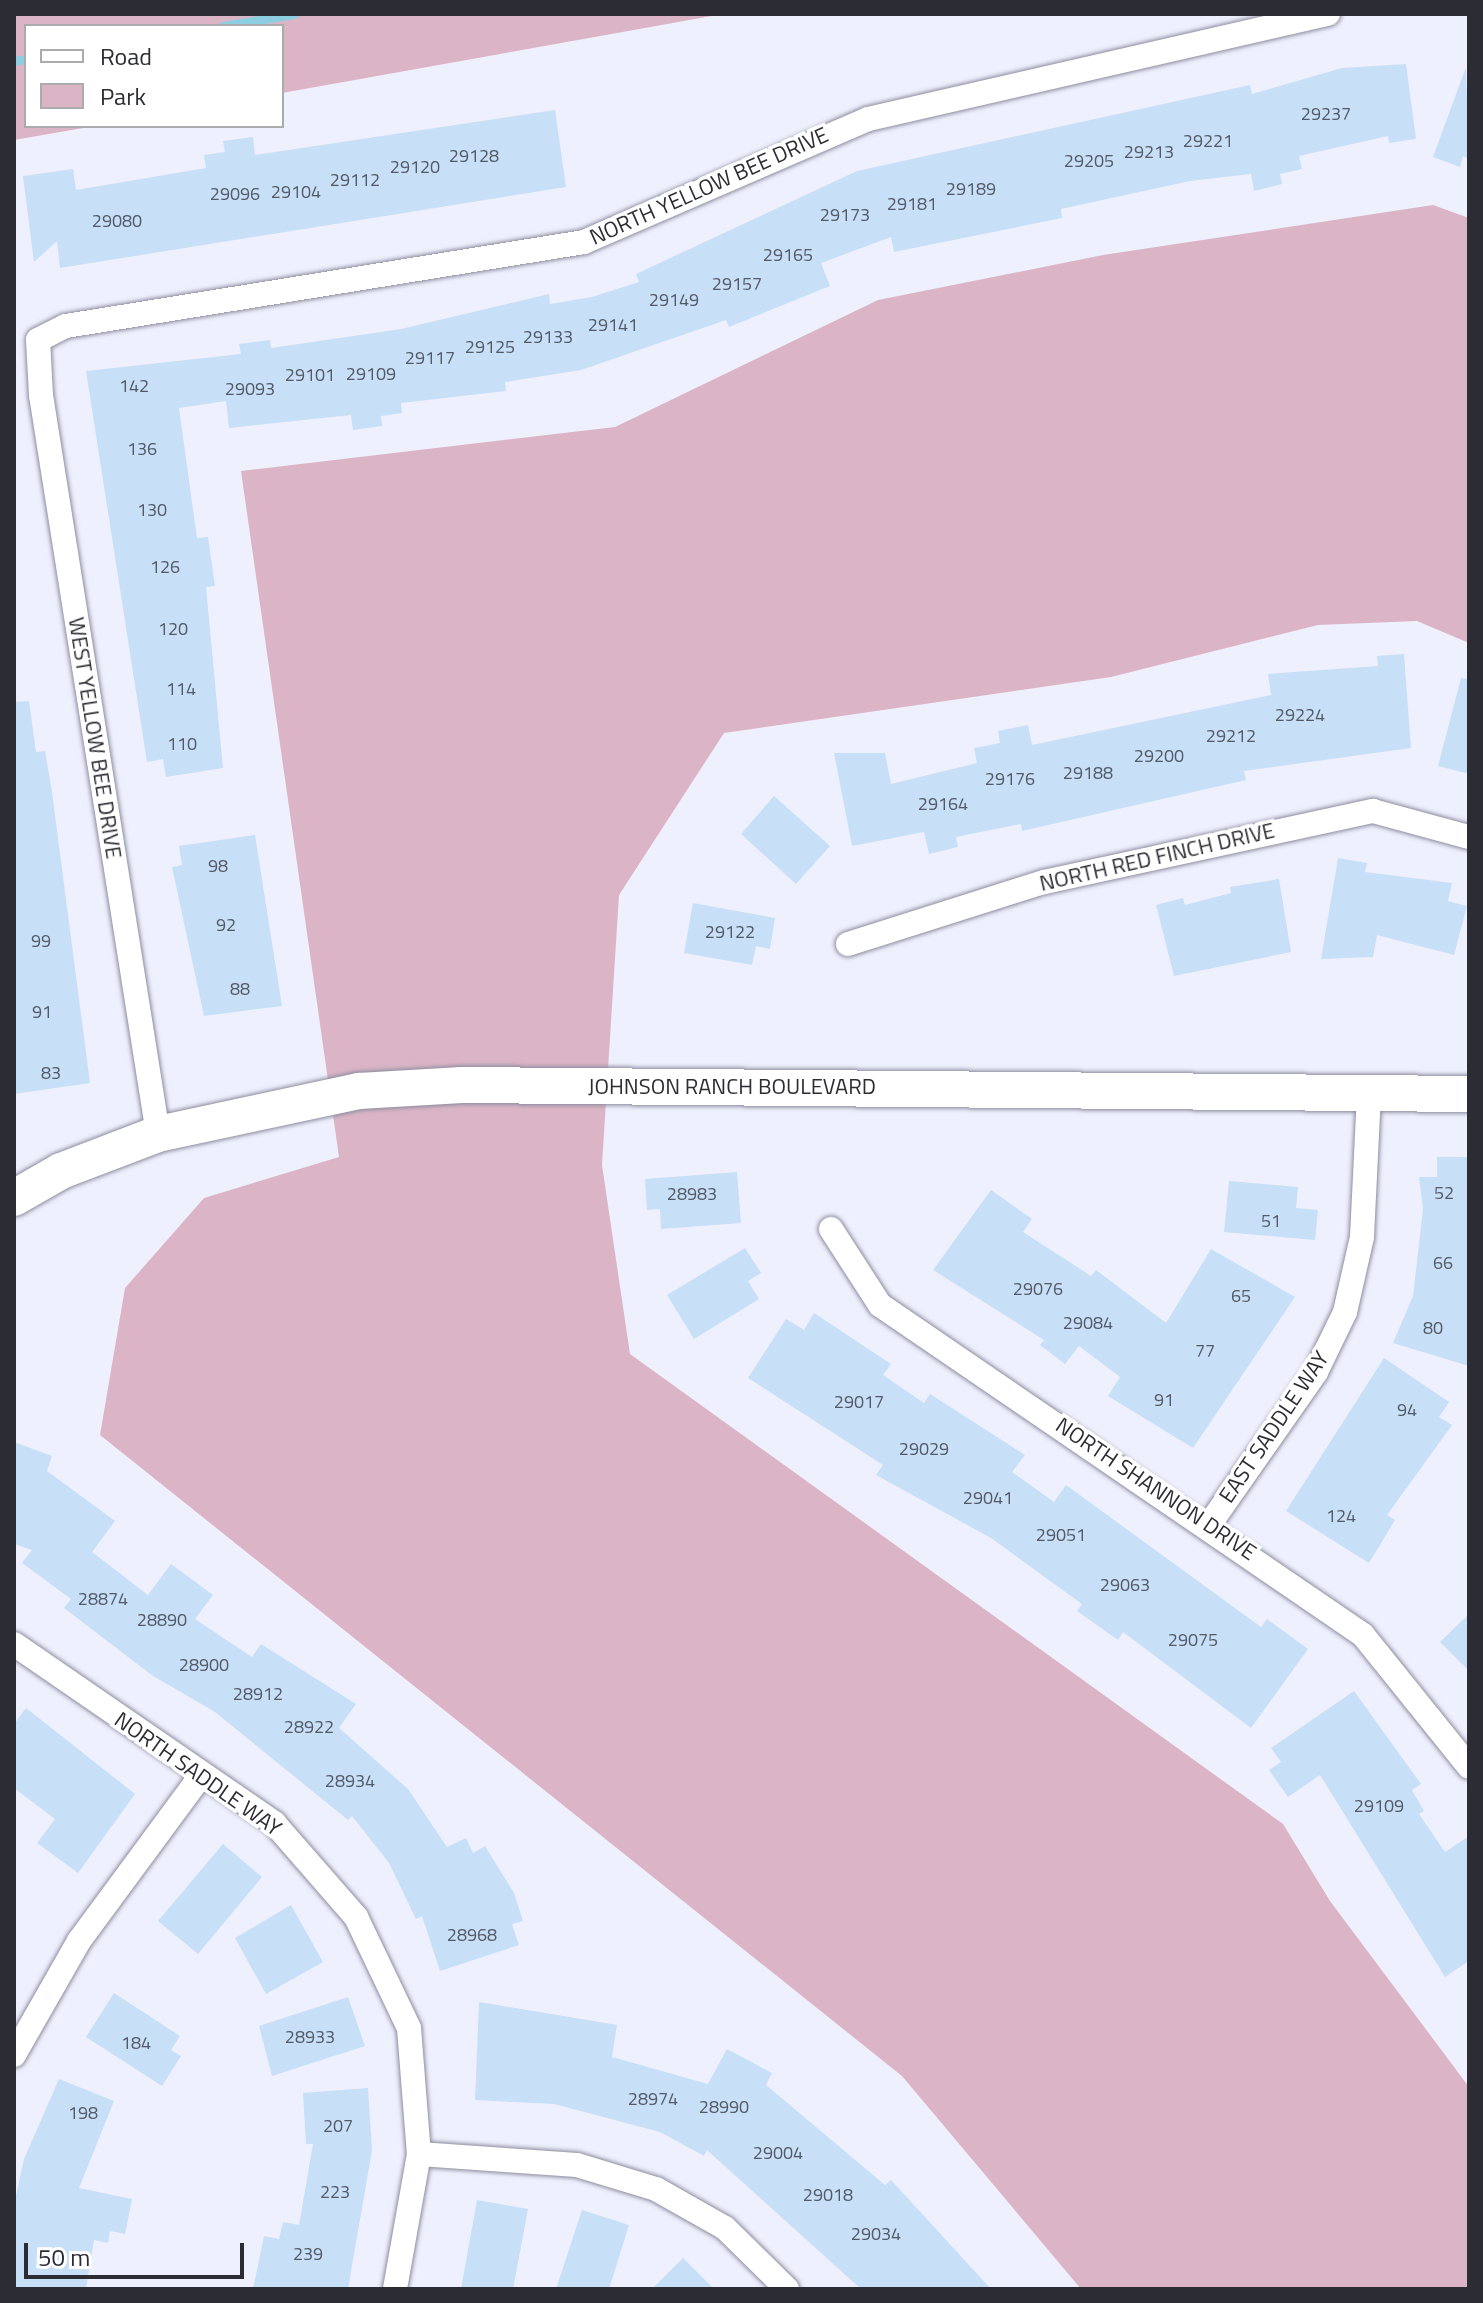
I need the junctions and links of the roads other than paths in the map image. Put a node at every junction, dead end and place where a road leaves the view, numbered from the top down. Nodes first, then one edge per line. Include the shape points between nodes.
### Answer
1 (1328, 14) edge
2 (38, 340) joint
3 (1469, 837) edge
4 (848, 944) dead end
5 (1369, 1092) junction
6 (1469, 1094) edge
7 (158, 1134) junction
8 (14, 1198) edge
9 (831, 1229) dead end
10 (1209, 1525) junction
11 (14, 1644) edge
12 (1469, 1767) edge
13 (200, 1777) junction
14 (14, 2055) edge
15 (419, 2154) junction
16 (395, 2289) edge
17 (787, 2289) edge

1 - 2 street, NORTH YELLOW BEE DRIVE via 868,119 584,242 66,326
2 - 7 street, WEST YELLOW BEE DRIVE via 41,395
3 - 4 street, NORTH RED FINCH DRIVE via 1373,811 1044,882
5 - 6 street, JOHNSON RANCH BOULEVARD
5 - 7 street, JOHNSON RANCH BOULEVARD via 462,1085 319,1097
5 - 10 street, EAST SADDLE WAY via 1362,1237 1345,1312 1316,1372
7 - 8 street, JOHNSON RANCH BOULEVARD via 61,1171
9 - 10 street, NORTH SHANNON DRIVE via 880,1305
10 - 12 street, NORTH SHANNON DRIVE via 1363,1635
11 - 13 street, NORTH SADDLE WAY
13 - 14 street via 79,1941
13 - 15 street, NORTH SADDLE WAY via 274,1823 356,1917 409,2028
15 - 16 street
15 - 17 street via 577,2165 656,2189 725,2228

